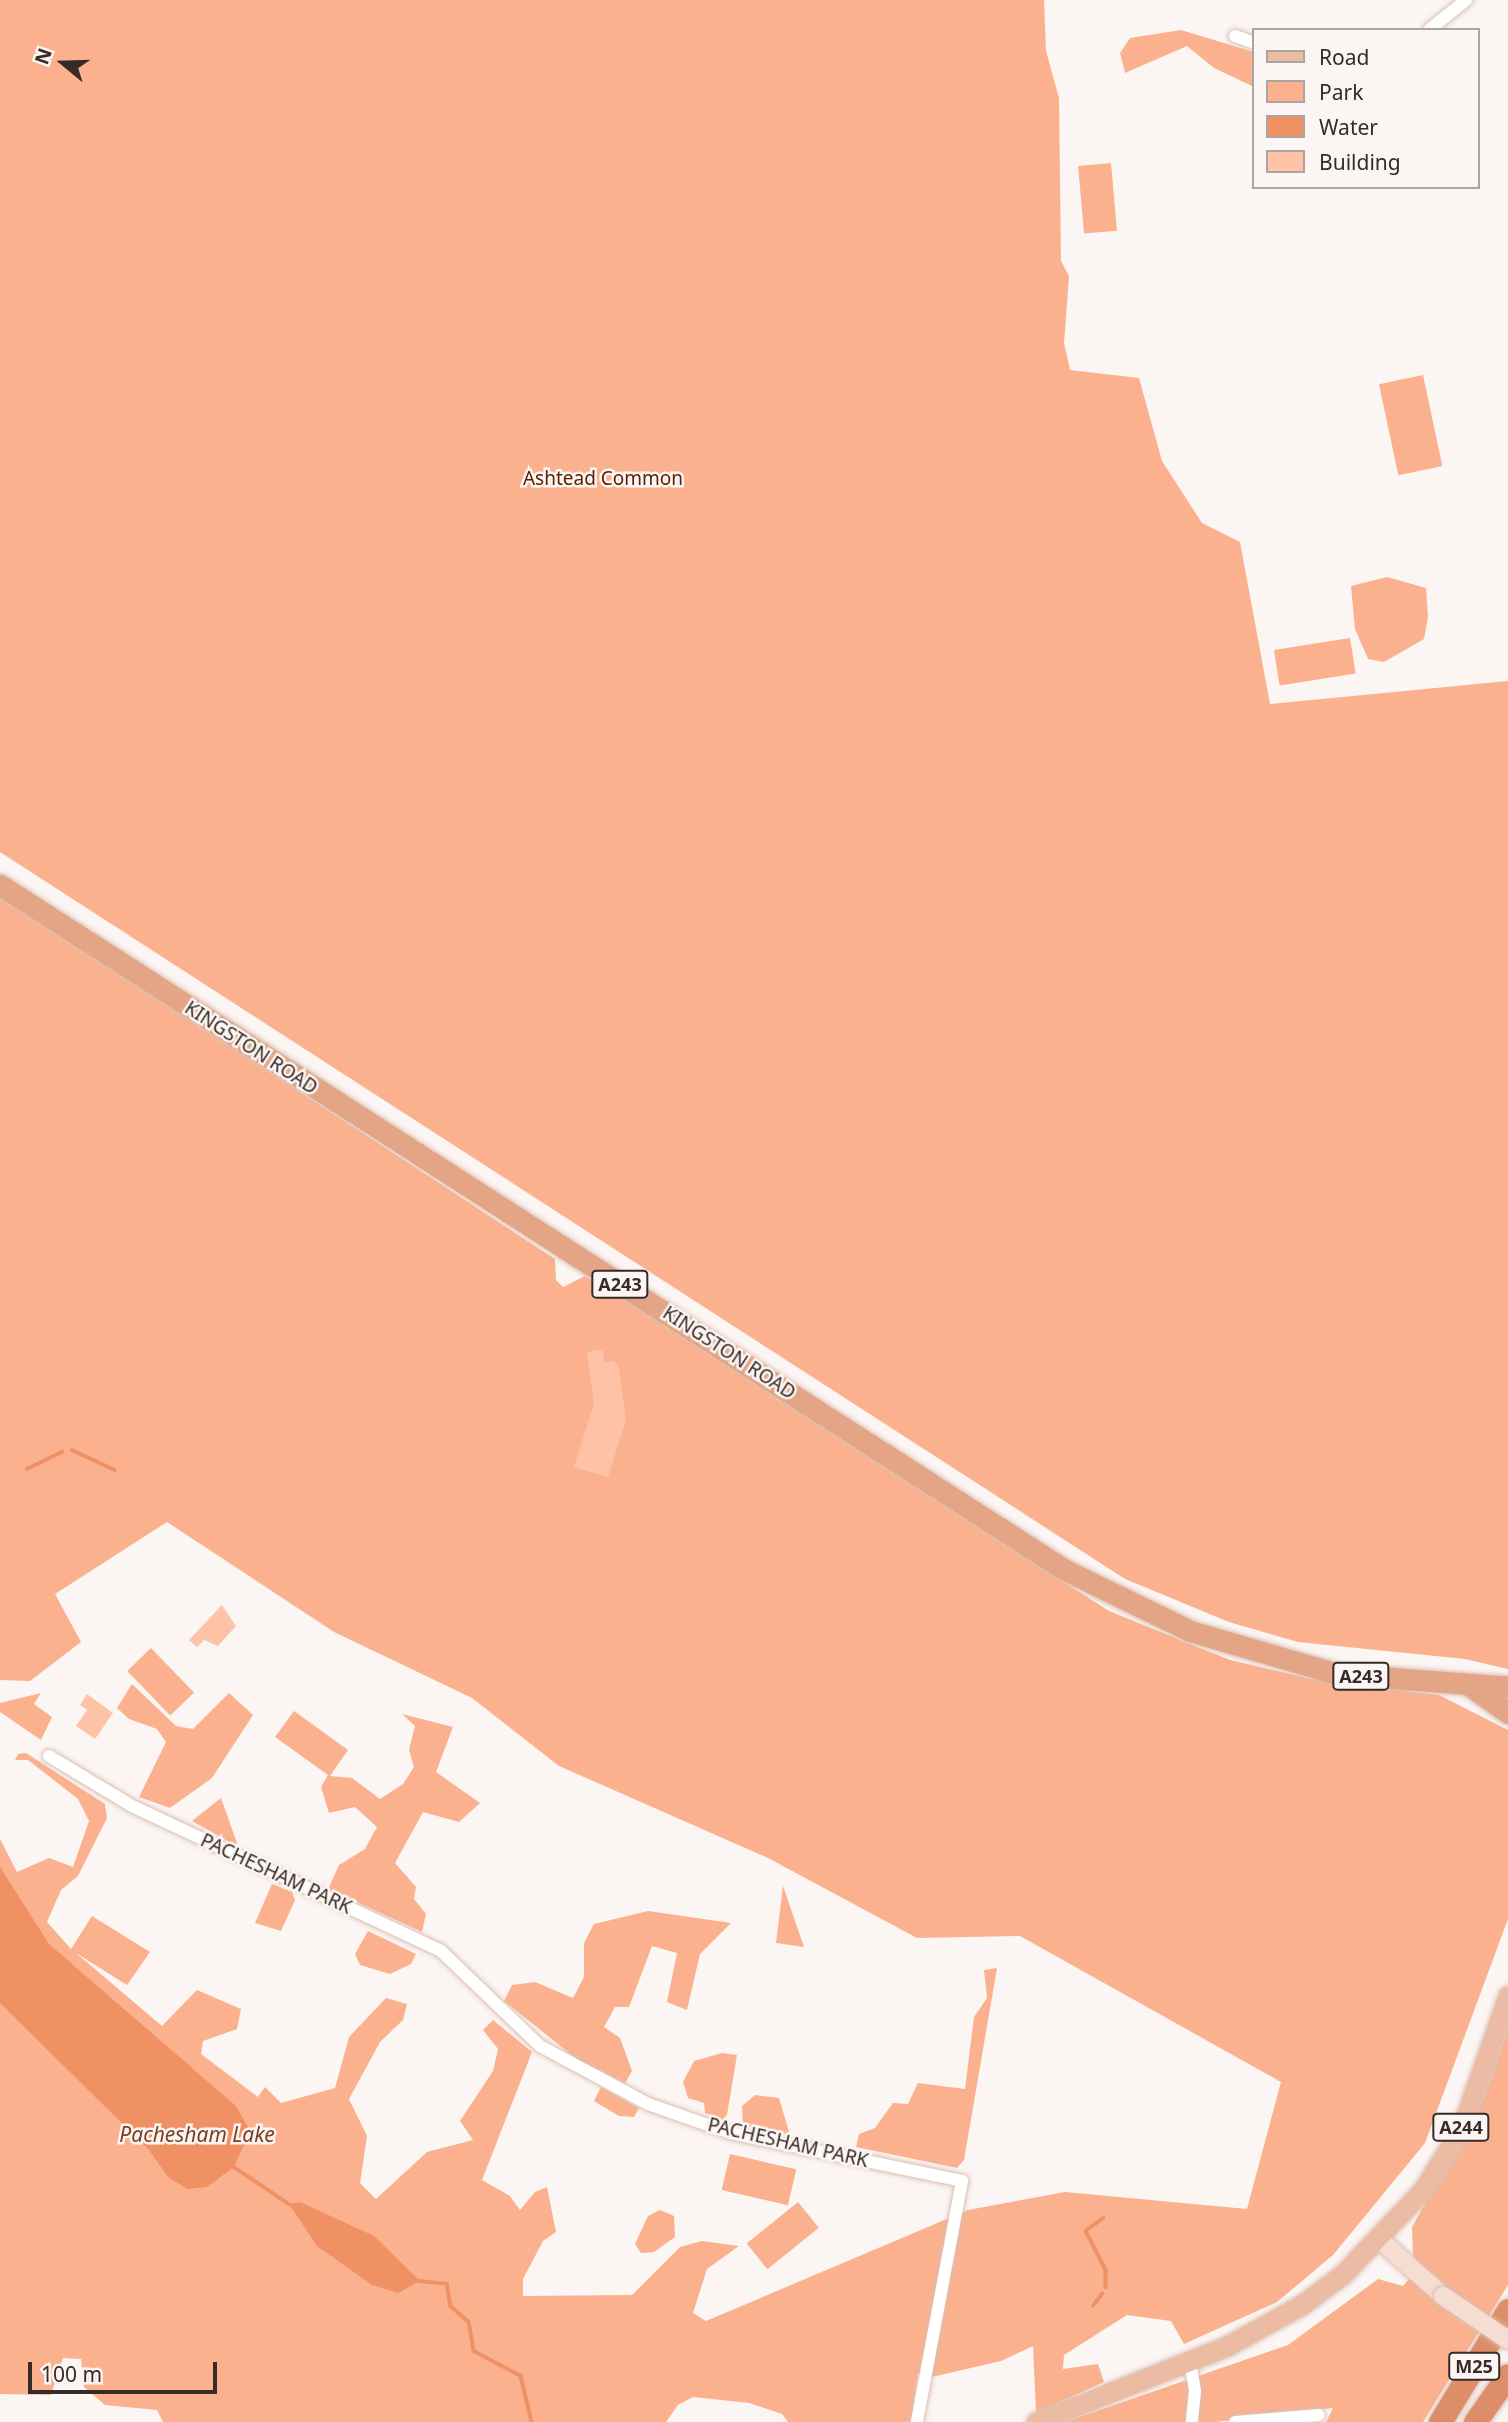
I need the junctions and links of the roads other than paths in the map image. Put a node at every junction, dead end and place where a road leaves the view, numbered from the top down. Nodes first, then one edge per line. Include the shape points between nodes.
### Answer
1 (1466, 0) edge
2 (1431, 28) edge
3 (1235, 36) dead end
4 (1252, 42) edge
5 (0, 885) edge
6 (1469, 1685) junction
7 (1508, 1687) edge
8 (1508, 1713) edge
9 (49, 1756) dead end
10 (1508, 1996) edge
11 (1380, 2240) junction
12 (1508, 2309) edge
13 (1508, 2340) edge
14 (1189, 2361) junction
15 (1508, 2375) edge
16 (1319, 2415) dead end
17 (917, 2422) edge
18 (1036, 2422) edge
19 (1192, 2422) edge
20 (1235, 2422) edge
21 (1440, 2422) edge
22 (1475, 2422) edge

1 - 2 street
3 - 4 street
5 - 6 highway, KINGSTON ROAD / A243 via 1065,1570 1190,1631 1256,1652 1337,1674
6 - 7 highway, KINGSTON ROAD / A243
6 - 8 highway
9 - 17 street, PACHESHAM PARK via 132,1806 441,1951 540,2046 648,2104 731,2133 962,2180
10 - 11 main road, A244 via 1462,2127 1423,2190
11 - 13 main road, bridge via 1443,2296
11 - 14 main road, A244 via 1303,2304
12 - 21 highway, M25
14 - 18 main road, A244
14 - 19 street via 1195,2391
15 - 22 highway, M25
16 - 20 street

